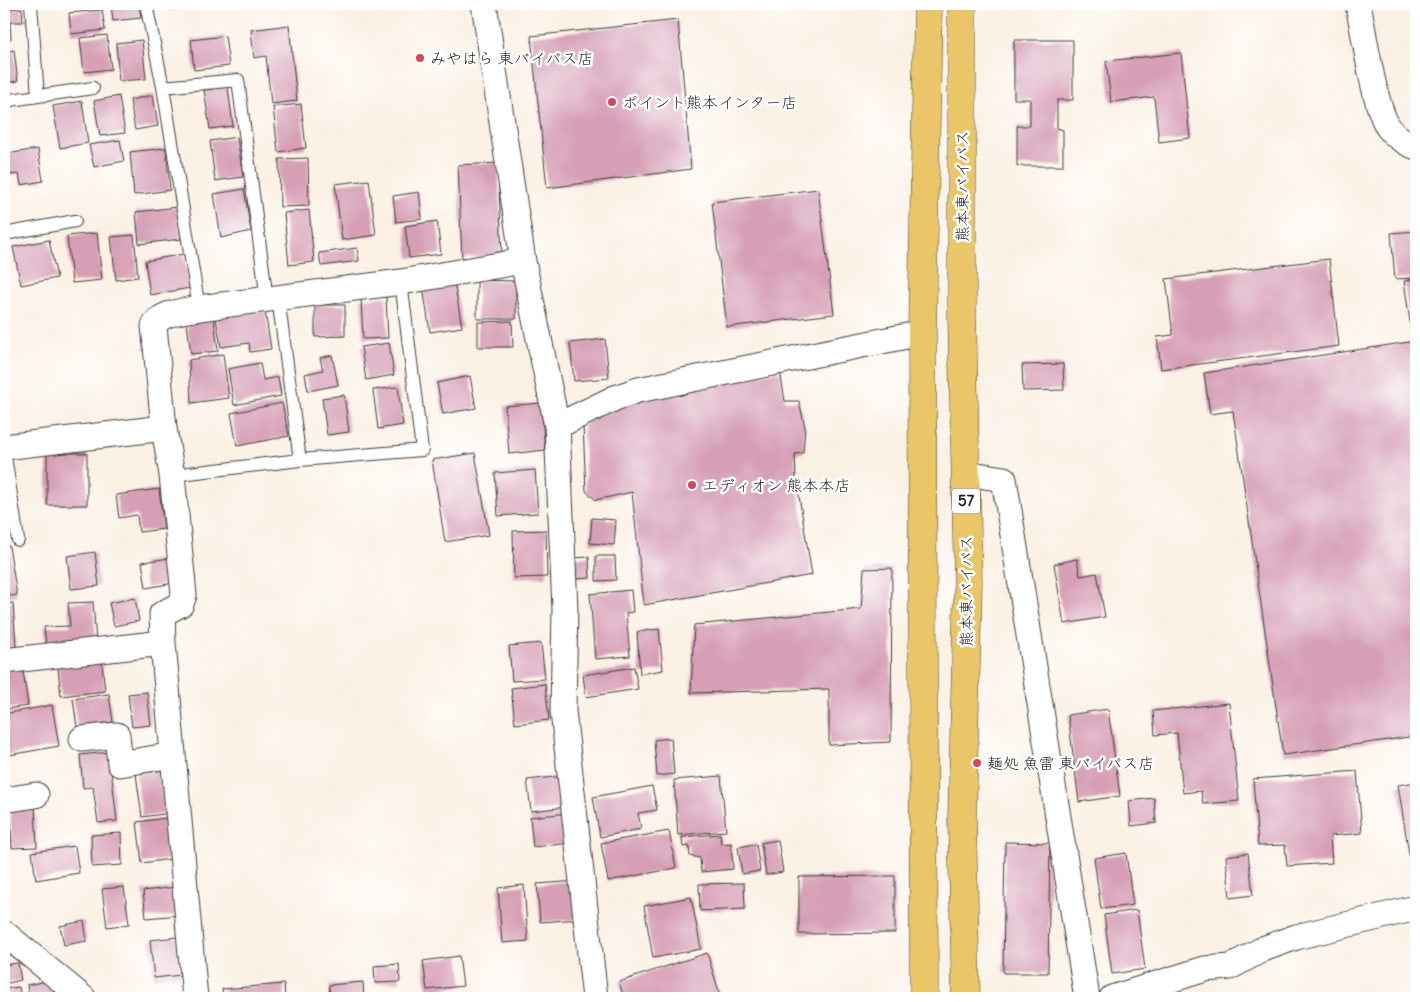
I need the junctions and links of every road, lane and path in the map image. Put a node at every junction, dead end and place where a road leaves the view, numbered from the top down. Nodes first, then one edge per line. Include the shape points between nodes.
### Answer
1 (31, 4) edge
2 (146, 4) edge
3 (484, 4) edge
4 (928, 4) edge
5 (962, 4) edge
6 (1358, 4) edge
7 (163, 87) junction
8 (93, 88) dead end
9 (38, 96) junction
10 (4, 101) edge
11 (1416, 147) edge
12 (76, 221) dead end
13 (4, 234) edge
14 (523, 261) junction
15 (401, 282) junction
16 (272, 299) junction
17 (200, 308) junction
18 (922, 333) junction
19 (556, 426) junction
20 (164, 428) junction
21 (4, 449) edge
22 (300, 460) junction
23 (966, 473) junction
24 (172, 475) junction
25 (18, 540) dead end
26 (163, 643) junction
27 (4, 662) edge
28 (82, 739) dead end
29 (172, 755) junction
30 (36, 795) dead end
31 (4, 800) edge
32 (1416, 908) edge
33 (4, 933) edge
34 (83, 998) edge
35 (194, 998) edge
36 (595, 998) edge
37 (924, 998) edge
38 (966, 998) edge
39 (1087, 998) edge
40 (1112, 998) edge

1 - 9 lane
2 - 7 lane
3 - 14 street
4 - 18 highway
5 - 23 highway, 熊本東バイパス / 57 via 962,315
6 - 11 street via 1385,120 1393,133
7 - 16 lane via 238,80
7 - 17 lane
8 - 9 lane
9 - 10 lane
12 - 13 lane
14 - 15 street
14 - 19 street
15 - 16 street
15 - 22 lane via 422,450
16 - 17 street
16 - 22 lane
17 - 20 street via 161,318 154,326
18 - 19 street via 638,390
18 - 37 highway
19 - 36 street via 565,609 563,711
20 - 21 street
20 - 24 street
21 - 25 lane
22 - 24 lane
23 - 38 highway, 熊本東バイパス / 57 via 968,582 962,819
23 - 39 street via 1004,479
24 - 26 street via 184,595 181,604 162,614
26 - 27 street
26 - 29 street
28 - 29 street via 116,735 120,764
29 - 35 street
30 - 31 street
32 - 40 street via 1296,937 1263,949 1230,967 1205,968
33 - 34 street

